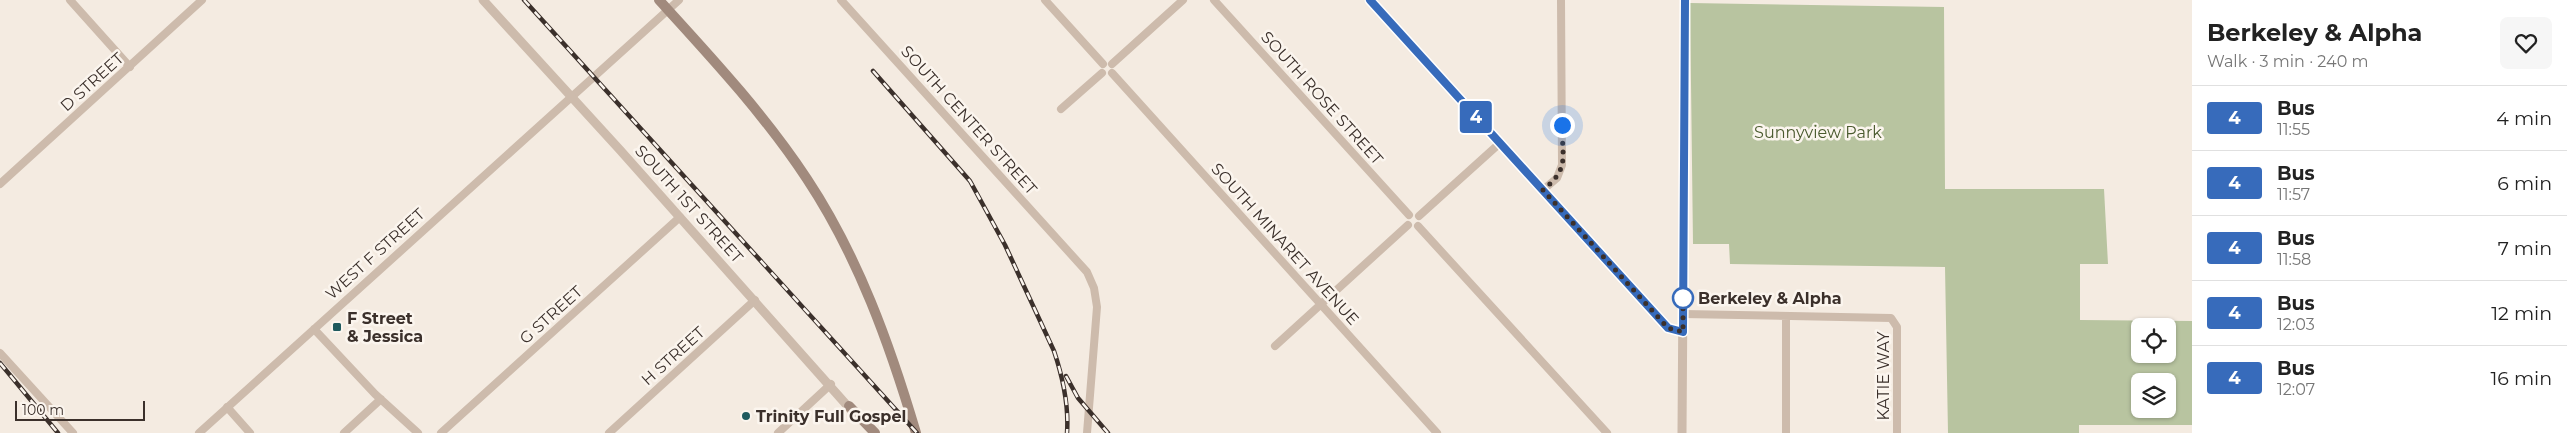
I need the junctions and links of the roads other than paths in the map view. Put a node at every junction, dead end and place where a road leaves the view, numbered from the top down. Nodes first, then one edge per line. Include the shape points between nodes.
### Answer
1 (70, 0) edge
2 (202, 0) edge
3 (483, 0) edge
4 (659, 0) edge
5 (679, 0) edge
6 (841, 0) edge
7 (1045, 0) edge
8 (1183, 0) edge
9 (1214, 0) edge
10 (1370, 0) edge
11 (1562, 0) edge
12 (1685, 0) edge
13 (668, 10) junction
14 (1103, 64) junction
15 (1112, 64) junction
16 (130, 67) junction
17 (1102, 73) junction
18 (1112, 74) junction
19 (571, 96) junction
20 (1061, 109) dead end
21 (1500, 143) junction
22 (0, 184) edge
23 (1543, 190) junction
24 (1408, 215) junction
25 (1419, 216) junction
26 (680, 217) junction
27 (1408, 225) junction
28 (1418, 226) junction
29 (755, 300) junction
30 (1321, 304) junction
31 (1683, 314) junction
32 (1786, 316) junction
33 (314, 329) junction
34 (1683, 332) junction
35 (1275, 346) dead end
36 (0, 353) edge
37 (831, 384) junction
38 (381, 400) junction
39 (849, 406) junction
40 (227, 407) junction
41 (73, 433) edge
42 (199, 433) edge
43 (250, 433) edge
44 (344, 433) edge
45 (418, 433) edge
46 (441, 433) edge
47 (609, 433) edge
48 (778, 433) edge
49 (867, 433) edge
50 (875, 433) edge
51 (916, 433) edge
52 (1087, 433) edge
53 (1437, 433) edge
54 (1607, 433) edge
55 (1682, 433) edge
56 (1786, 433) edge
57 (1897, 433) edge

1 - 16 street
2 - 16 street, D STREET
3 - 19 street, SOUTH 1ST STREET
4 - 13 main road
5 - 13 street, WEST F STREET
6 - 52 street, SOUTH CENTER STREET via 1076,259 1090,280 1097,307
7 - 14 street
8 - 15 street
9 - 24 street, SOUTH ROSE STREET
10 - 21 street
11 - 23 street via 1562,165 1559,175
12 - 31 street
13 - 19 street, WEST F STREET
13 - 51 main road via 765,121 820,201 853,262 882,330
14 - 15 street
14 - 17 street
15 - 18 street
16 - 22 street, D STREET
17 - 18 street
17 - 20 street
18 - 30 street, SOUTH MINARET AVENUE
19 - 26 street, SOUTH 1ST STREET
19 - 33 street, WEST F STREET
21 - 23 street
21 - 25 street
23 - 34 street via 1668,328
24 - 25 street via 1415,213
24 - 27 street
25 - 28 street
26 - 29 street, SOUTH 1ST STREET
26 - 46 street, G STREET
27 - 28 street via 1412,228
27 - 30 street
28 - 54 street
29 - 37 street, SOUTH 1ST STREET
29 - 47 street, H STREET
30 - 35 street
30 - 53 street, SOUTH MINARET AVENUE
31 - 32 street
31 - 34 street
32 - 56 street
32 - 57 street, KATIE WAY via 1887,317 1894,320 1897,327
33 - 38 street
33 - 40 street, WEST F STREET
34 - 55 street
36 - 41 street
37 - 39 street, SOUTH 1ST STREET
37 - 48 street
38 - 44 street
38 - 45 street
39 - 49 street, SOUTH 1ST STREET
39 - 50 main road
40 - 42 street, WEST F STREET
40 - 43 street

